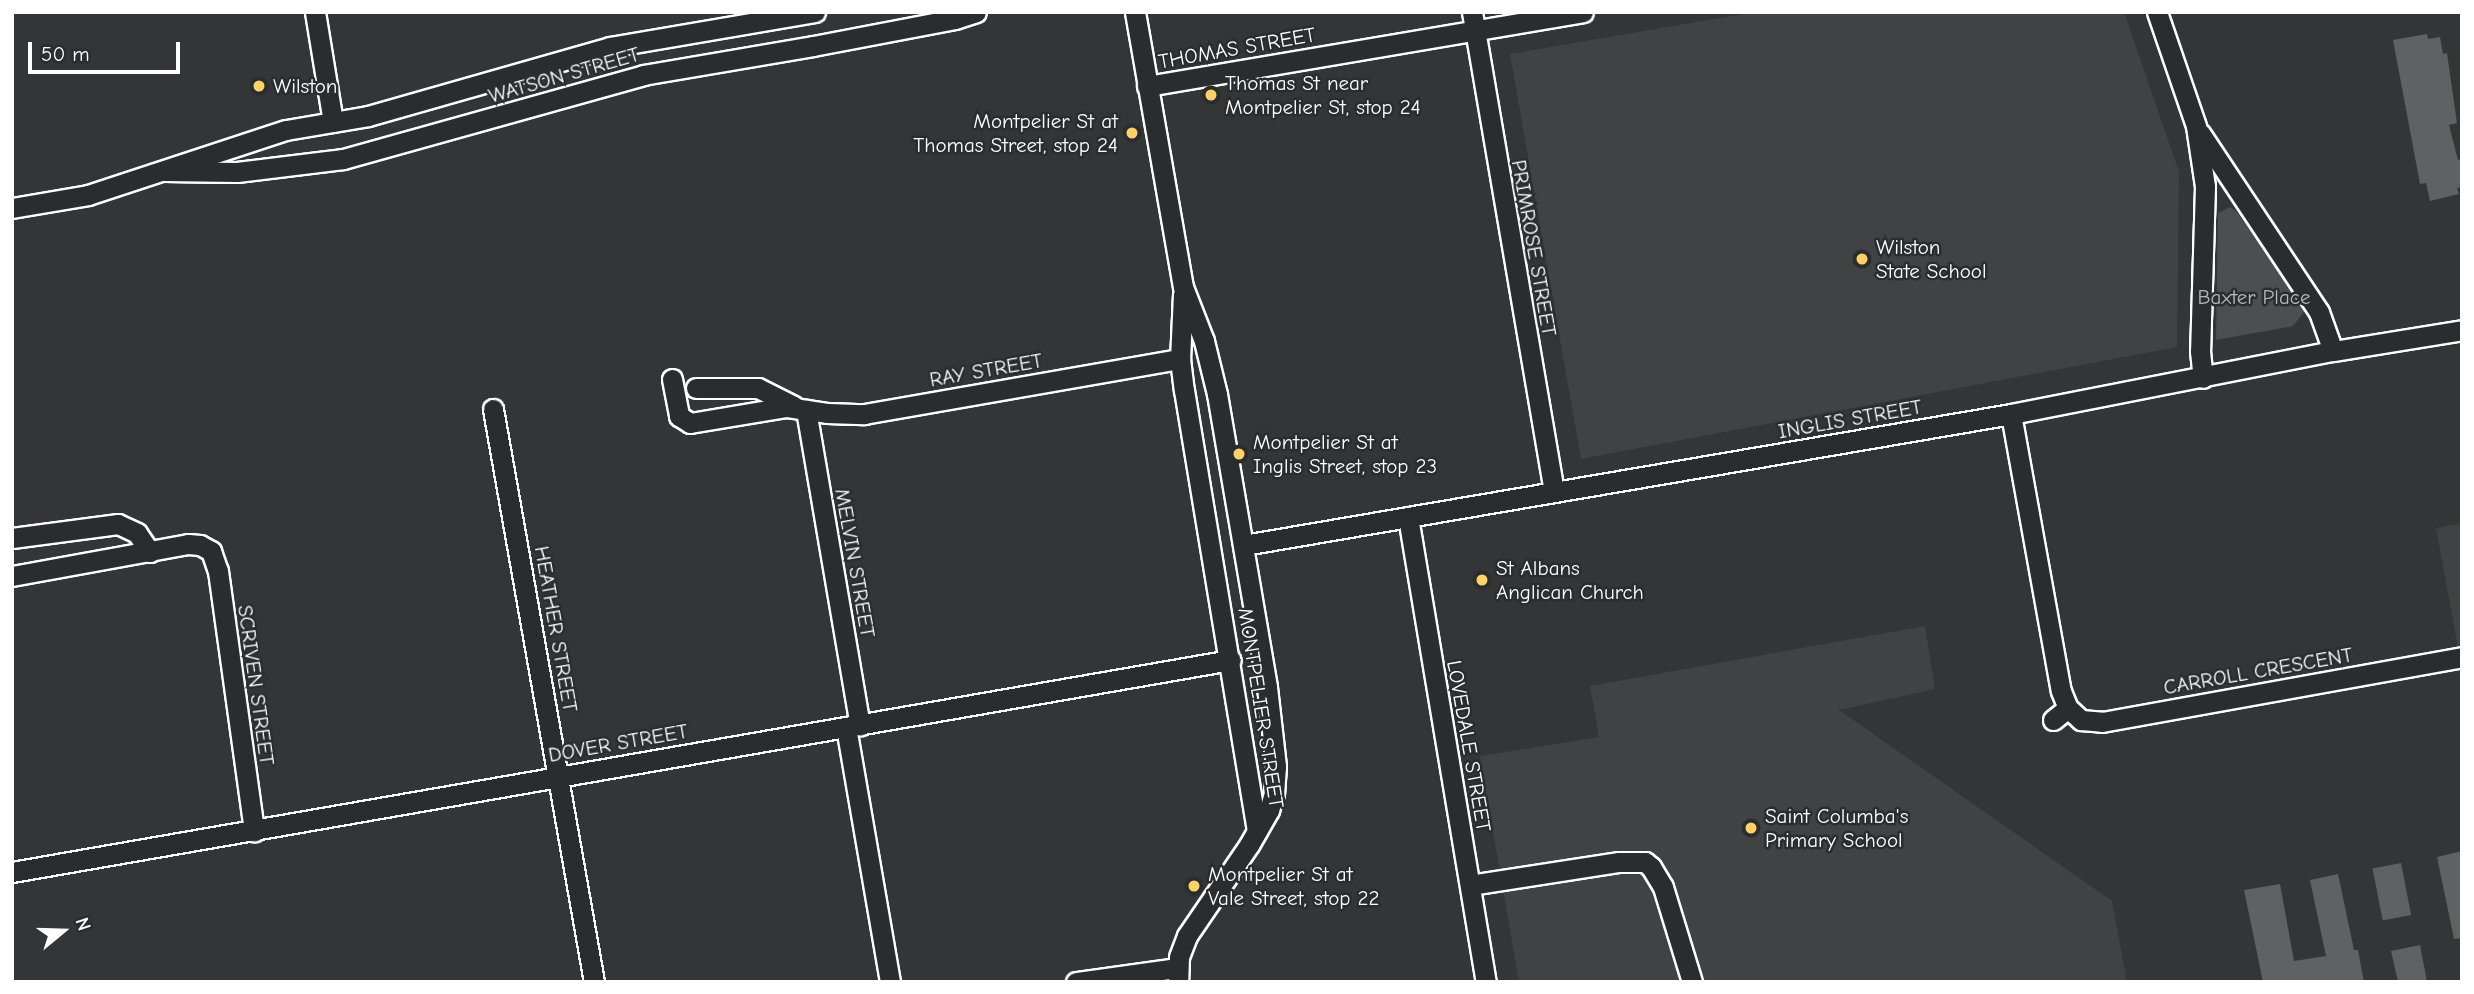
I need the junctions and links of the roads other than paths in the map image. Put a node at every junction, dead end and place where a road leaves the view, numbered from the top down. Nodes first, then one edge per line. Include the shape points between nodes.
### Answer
1 (315, 12) edge
2 (815, 12) edge
3 (976, 12) edge
4 (1135, 12) edge
5 (1583, 12) edge
6 (2157, 12) edge
7 (1473, 21) edge
8 (1147, 86) junction
9 (333, 122) junction
10 (2196, 126) junction
11 (164, 171) junction
12 (2241, 195) junction
13 (2205, 204) junction
14 (12, 208) edge
15 (1183, 287) junction
16 (2462, 330) edge
17 (2333, 351) junction
18 (1180, 359) junction
19 (2203, 378) junction
20 (672, 379) dead end
21 (696, 388) dead end
22 (802, 408) junction
23 (493, 409) dead end
24 (2011, 414) junction
25 (1554, 491) junction
26 (1408, 517) junction
27 (12, 538) edge
28 (1244, 545) junction
29 (150, 552) junction
30 (12, 576) edge
31 (2462, 657) edge
32 (1231, 660) junction
33 (853, 726) junction
34 (560, 776) junction
35 (254, 832) junction
36 (1257, 832) junction
37 (12, 873) edge
38 (1470, 885) junction
39 (1178, 975) edge
40 (594, 982) edge
41 (890, 982) edge
42 (1076, 982) edge
43 (1486, 982) edge
44 (1692, 982) edge

1 - 9 street
2 - 9 street, WATSON STREET via 624,44
3 - 11 street, WATSON STREET via 643,75 343,159 237,172
4 - 8 street, MONTPELIER STREET
5 - 7 street, THOMAS STREET
6 - 10 street
7 - 8 street, THOMAS STREET
7 - 25 street, PRIMROSE STREET
8 - 15 street, MONTPELIER STREET
9 - 11 street, WATSON STREET via 286,130
10 - 12 street
10 - 13 street
11 - 14 street, WATSON STREET via 88,195
12 - 13 street
12 - 17 street via 2319,312
13 - 19 street
15 - 18 street, MONTPELIER STREET
15 - 28 street, MONTPELIER STREET via 1215,385
16 - 17 street, INGLIS STREET
17 - 19 street, INGLIS STREET
18 - 22 street, RAY STREET via 864,414 827,414
18 - 32 street, MONTPELIER STREET
19 - 24 street, INGLIS STREET
20 - 22 street, RAY STREET via 679,416 690,423 775,408
21 - 22 street, RAY STREET via 758,388
22 - 33 street, MELVIN STREET
23 - 34 street, HEATHER STREET
24 - 25 street, INGLIS STREET
24 - 31 street, CARROLL CRESCENT via 2061,691 2060,714 2089,724
25 - 26 street, INGLIS STREET
26 - 28 street, INGLIS STREET
26 - 38 street, LOVEDALE STREET
27 - 29 street via 118,524 137,533
28 - 36 street, MONTPELIER STREET via 1276,766 1273,799
29 - 30 street
29 - 35 street, SCRIVEN STREET via 191,544 206,547 214,557
32 - 33 street, DOVER STREET
32 - 36 street, MONTPELIER STREET
33 - 34 street, DOVER STREET
33 - 41 street, MELVIN STREET
34 - 35 street, DOVER STREET
34 - 40 street, HEATHER STREET
35 - 37 street, DOVER STREET
36 - 39 street via 1187,936
38 - 43 street, LOVEDALE STREET
38 - 44 street via 1645,862 1663,887
39 - 42 street

